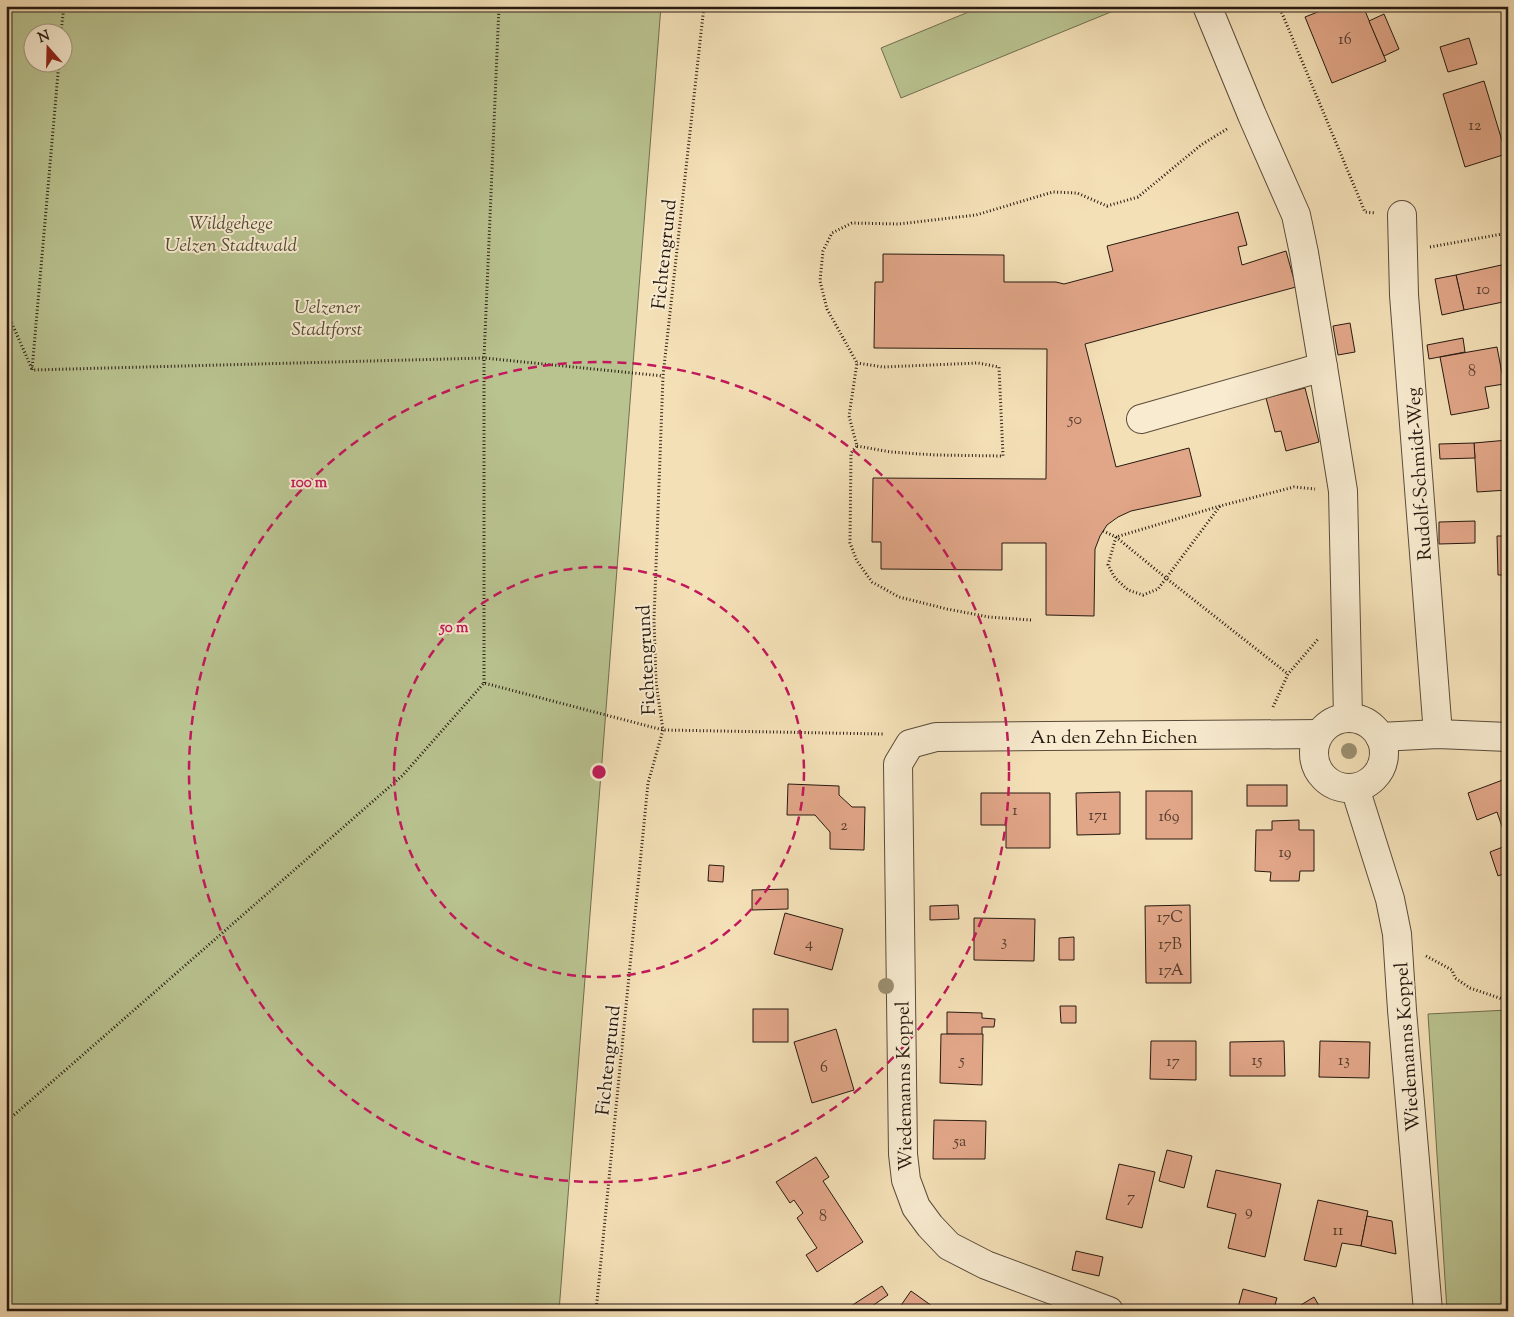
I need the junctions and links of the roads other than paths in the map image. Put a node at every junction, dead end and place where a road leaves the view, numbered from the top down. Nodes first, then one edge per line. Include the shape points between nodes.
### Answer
1 (1207, 6) edge
2 (1402, 215) road end
3 (1323, 367) junction
4 (1141, 420) dead end
5 (1348, 717) junction
6 (1319, 734) junction
7 (1438, 734) junction
8 (1380, 736) junction
9 (1508, 737) edge
10 (910, 744) joint
11 (1355, 788) junction
12 (1109, 1311) edge
13 (1428, 1311) edge

1 - 3 street via 1296,215
2 - 7 street, Rudolf-Schmidt-Weg via 1404,295
3 - 4 street
3 - 5 street via 1343,491
5 - 6 street via 1332,722
5 - 8 street via 1368,723
6 - 10 street, An den Zehn Eichen via 936,737
6 - 11 street via 1313,752 1317,770 1329,783
7 - 8 street
7 - 9 street
8 - 11 street via 1384,754 1379,772 1365,785
10 - 12 street, Wiedemanns Koppel via 898,764 906,1180 916,1207 949,1246 986,1265
11 - 13 street, Wiedemanns Koppel via 1390,899 1398,944

